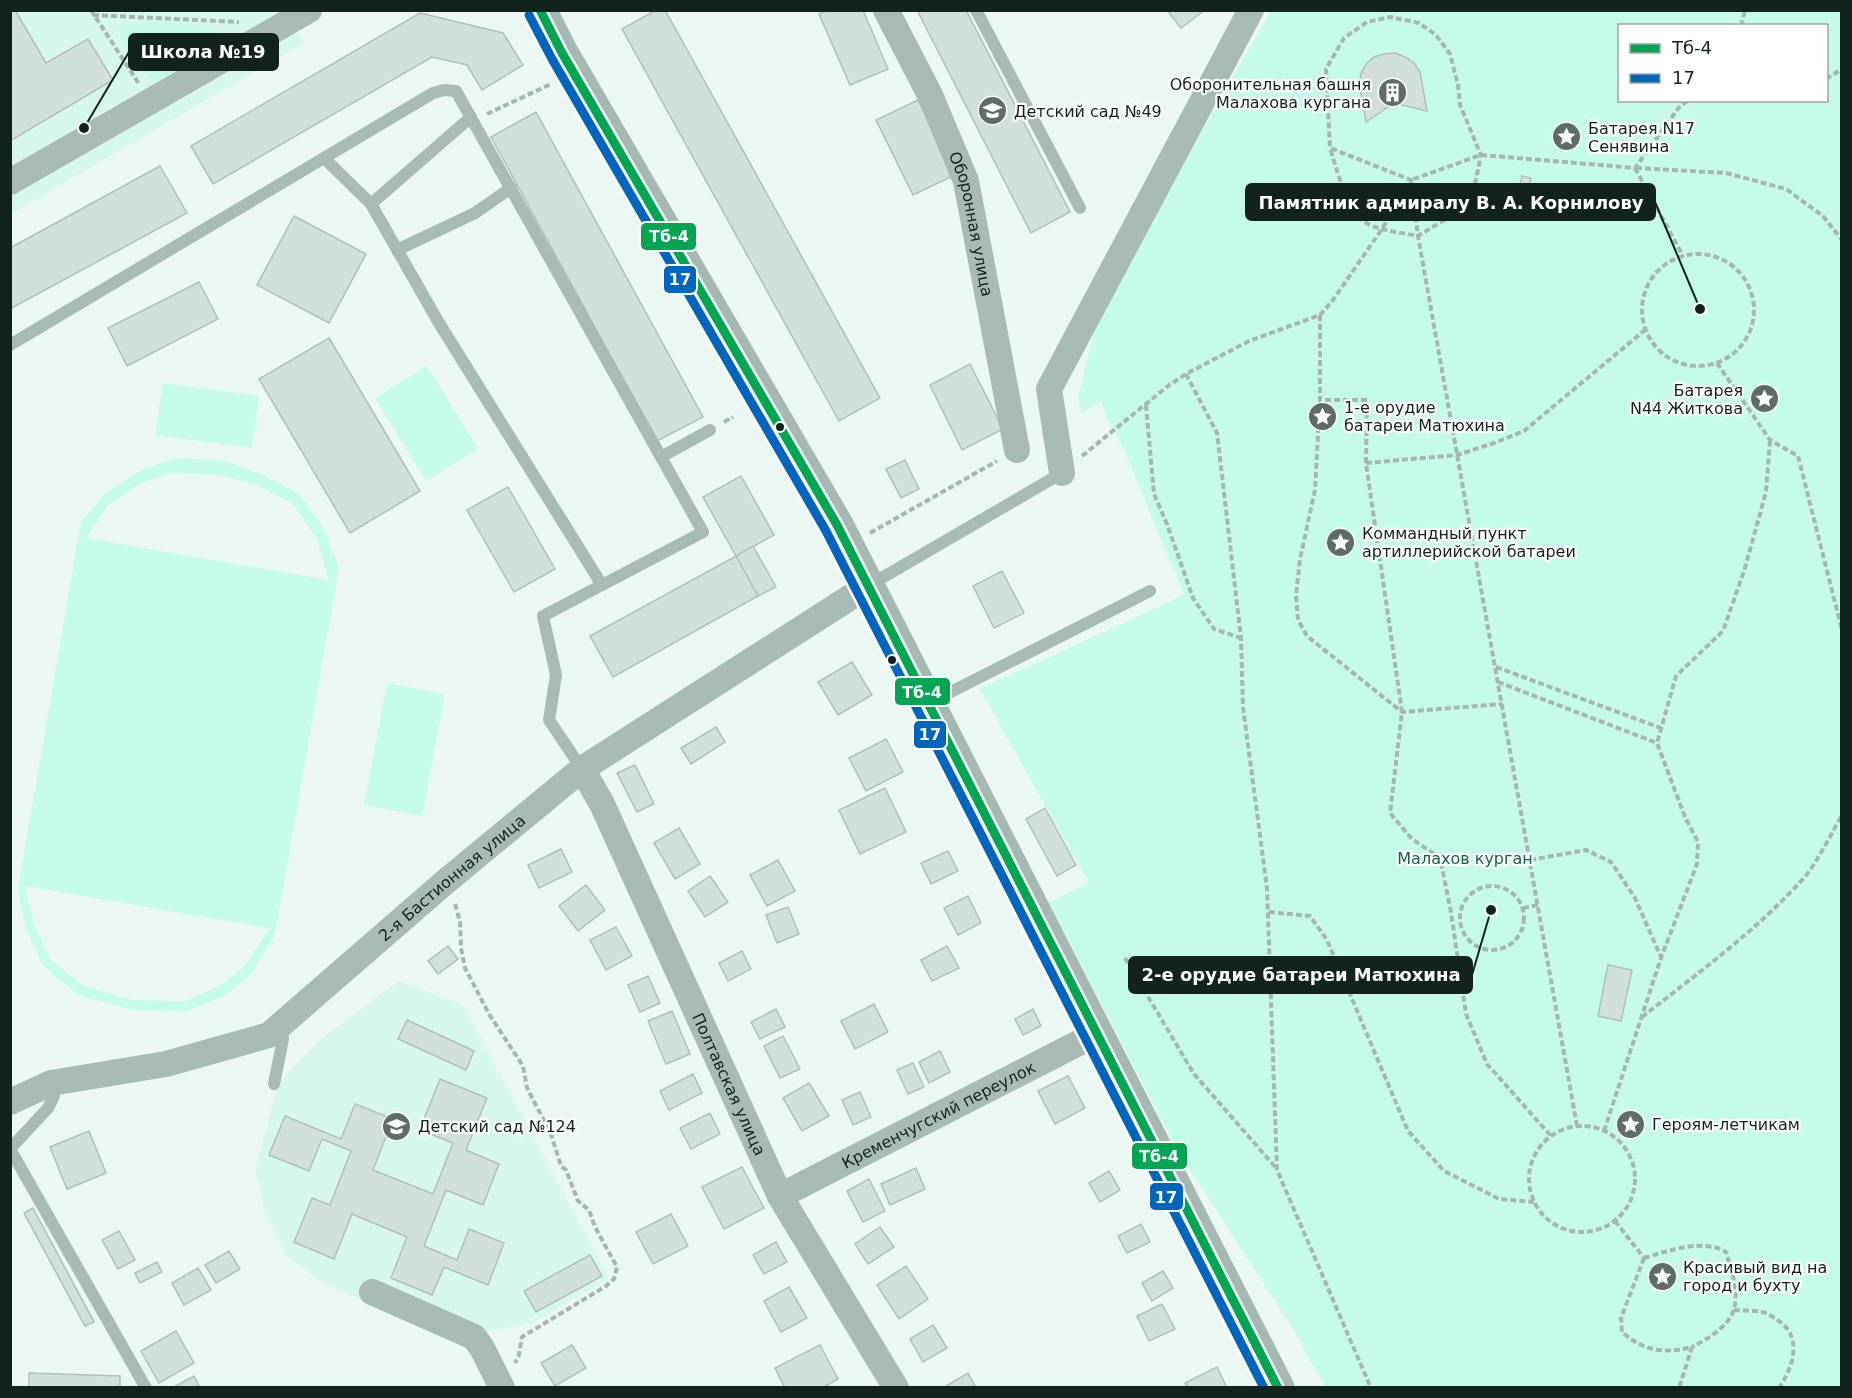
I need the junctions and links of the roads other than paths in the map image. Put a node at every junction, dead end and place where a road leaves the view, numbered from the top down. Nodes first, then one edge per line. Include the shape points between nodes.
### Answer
1 (309, 10) edge
2 (541, 10) edge
3 (886, 10) edge
4 (976, 10) edge
5 (1251, 10) edge
6 (472, 118) junction
7 (324, 158) junction
8 (10, 182) edge
9 (511, 188) junction
10 (371, 204) junction
11 (1080, 208) dead end
12 (397, 250) junction
13 (10, 345) edge
14 (710, 430) dead end
15 (1017, 450) road end
16 (661, 457) junction
17 (1062, 473) joint
18 (602, 585) junction
19 (868, 586) junction
20 (1150, 591) dead end
21 (928, 703) junction
22 (582, 769) junction
23 (280, 1026) junction
24 (1098, 1033) junction
25 (51, 1083) junction
26 (274, 1084) dead end
27 (10, 1102) edge
28 (780, 1196) junction
29 (372, 1292) dead end
30 (502, 1387) edge
31 (146, 1388) edge
32 (896, 1388) edge
33 (1278, 1388) edge

1 - 8 street
2 - 19 main road via 562,53 849,532
3 - 15 street, Оборонная улица via 930,95 966,181
4 - 11 lane
5 - 17 street via 1049,389
6 - 7 lane via 456,91 444,90
6 - 9 lane
6 - 10 lane
7 - 10 lane
7 - 13 lane
9 - 12 lane via 475,213
9 - 16 lane
10 - 12 lane
12 - 18 lane
14 - 16 lane
16 - 18 lane via 703,532
17 - 19 lane
18 - 22 lane via 543,616 556,675 549,720
19 - 21 main road
19 - 22 street, 2-я Бастионная улица
20 - 21 lane
21 - 24 main road
22 - 23 street, 2-я Бастионная улица
22 - 28 street, Полтавская улица via 602,804
23 - 25 street, 2-я Бастионная улица via 269,1035 166,1064
23 - 26 lane via 283,1039
24 - 28 street, Кременчугский переулок
24 - 33 main road
25 - 27 street, 2-я Бастионная улица
25 - 31 lane via 54,1096 48,1108 10,1149
28 - 32 street, Полтавская улица
29 - 30 street via 474,1337

